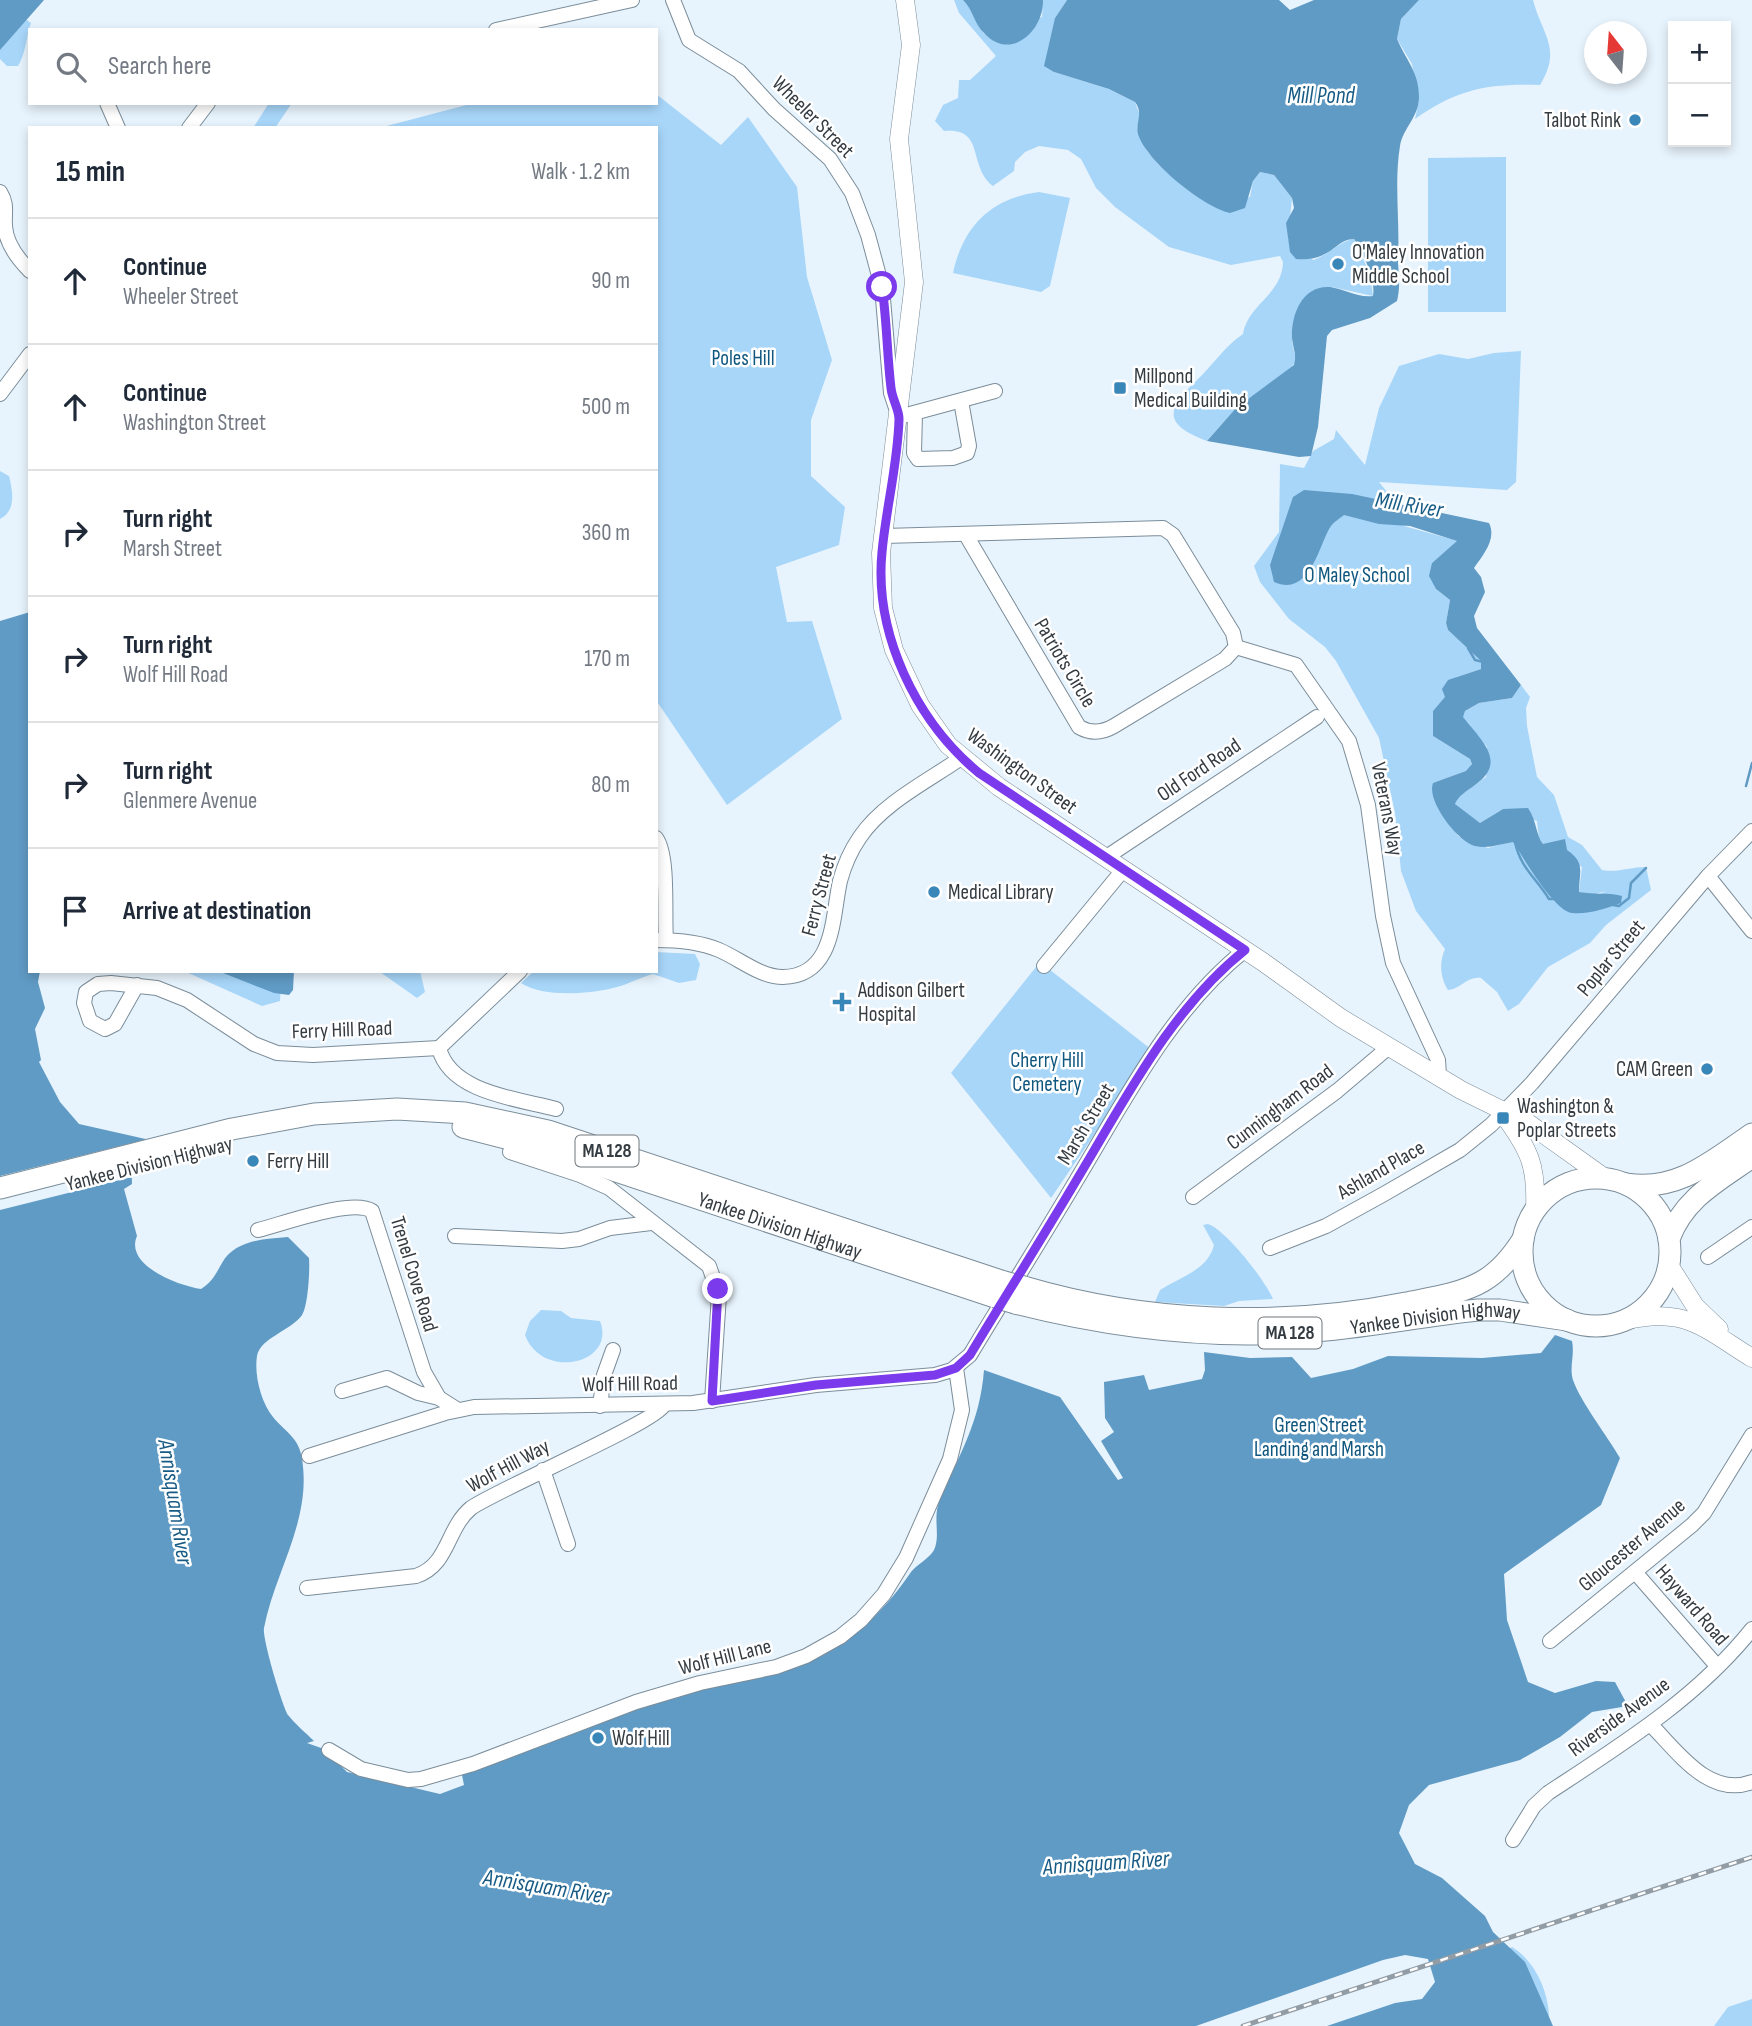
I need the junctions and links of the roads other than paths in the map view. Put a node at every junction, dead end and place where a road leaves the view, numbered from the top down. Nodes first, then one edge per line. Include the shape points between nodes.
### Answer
1 (632, 0) edge
2 (673, 0) edge
3 (905, 0) edge
4 (505, 28) edge
5 (108, 105) edge
6 (206, 105) edge
7 (117, 126) edge
8 (191, 126) edge
9 (0, 192) edge
10 (28, 268) edge
11 (28, 357) edge
12 (995, 391) dead end
13 (0, 394) edge
14 (961, 401) junction
15 (907, 415) junction
16 (966, 535) junction
17 (884, 536) junction
18 (1236, 647) junction
19 (1317, 717) dead end
20 (961, 758) junction
21 (1752, 831) edge
22 (658, 843) edge
23 (1105, 858) junction
24 (1123, 870) junction
25 (1708, 876) junction
26 (1752, 931) edge
27 (661, 940) edge
28 (1245, 950) junction
29 (1044, 966) dead end
30 (518, 973) edge
31 (137, 985) dead end
32 (1390, 1047) junction
33 (439, 1048) junction
34 (1438, 1075) junction
35 (556, 1109) dead end
36 (1502, 1112) junction
37 (1752, 1134) edge
38 (199, 1144) junction
39 (510, 1152) dead end
40 (1752, 1157) edge
41 (1615, 1181) junction
42 (0, 1188) edge
43 (1193, 1197) dead end
44 (0, 1201) edge
45 (1535, 1209) junction
46 (651, 1223) junction
47 (1752, 1227) edge
48 (258, 1230) dead end
49 (455, 1236) dead end
50 (1523, 1239) junction
51 (1669, 1239) junction
52 (1270, 1248) dead end
53 (1708, 1256) dead end
54 (1669, 1265) junction
55 (1009, 1292) junction
56 (1567, 1320) junction
57 (1623, 1321) junction
58 (613, 1350) dead end
59 (1752, 1356) edge
60 (956, 1368) junction
61 (342, 1391) dead end
62 (439, 1398) junction
63 (712, 1401) junction
64 (664, 1405) junction
65 (600, 1406) junction
66 (458, 1410) junction
67 (1752, 1435) edge
68 (309, 1456) dead end
69 (543, 1470) junction
70 (568, 1544) dead end
71 (1634, 1572) junction
72 (307, 1588) dead end
73 (1752, 1629) edge
74 (1550, 1641) dead end
75 (1717, 1666) junction
76 (1651, 1725) junction
77 (329, 1750) dead end
78 (1752, 1782) edge
79 (1513, 1840) dead end

1 - 4 street
2 - 15 street, Wheeler Street via 689,40 739,71 830,159 852,193 882,287 891,393
3 - 15 main road, Washington Street via 911,45 899,139 914,282
5 - 7 street
6 - 8 street
9 - 10 street via 9,241
11 - 13 street
12 - 14 street
14 - 15 street
14 - 15 street, Wheeler Street via 969,446 967,453 953,458 918,459
15 - 17 main road, Washington Street
16 - 17 street
16 - 18 street via 1163,528 1173,535 1233,633
16 - 18 street, Patriots Circle via 1079,727 1085,730 1107,730 1225,659
17 - 20 main road, Washington Street via 883,608 894,650 920,705
18 - 34 street, Veterans Way via 1296,665 1349,741 1368,805 1394,963 1438,1060
19 - 23 street, Old Ford Road
20 - 23 main road, Washington Street
20 - 27 street, Ferry Street via 884,812 861,836 842,873 828,945 815,966 781,977 717,949
21 - 25 street, Poplar Street
22 - 27 street via 665,859
23 - 24 main road, Washington Street
24 - 28 main road, Washington Street
24 - 29 street
25 - 26 street
25 - 36 street, Poplar Street via 1532,1083
28 - 32 main road, Washington Street
28 - 60 street, Marsh Street via 1211,978 1180,1017 970,1355
30 - 33 street
31 - 33 street, Ferry Hill Road via 187,1000 254,1044 277,1053
32 - 34 main road, Washington Street
32 - 43 street, Cunningham Road
33 - 35 street via 453,1073 471,1084
34 - 36 main road, Washington Street
36 - 41 main road, Washington Street via 1528,1123
36 - 45 main road, Washington Street via 1534,1165
36 - 52 street, Ashland Place via 1460,1150 1326,1226
37 - 41 highway, MA 128 via 1674,1182 1645,1186
38 - 42 highway, Yankee Division Highway / MA 128
38 - 44 highway, Yankee Division Highway / MA 128
38 - 55 highway, Yankee Division Highway / MA 128 via 278,1120 363,1109 431,1110 499,1119 548,1131
39 - 46 street via 599,1183
40 - 51 highway, MA 128 via 1691,1200
41 - 45 highway, MA 128 via 1572,1182
41 - 51 highway via 1652,1203
45 - 50 highway, MA 128
46 - 49 street via 610,1227 562,1241
46 - 63 street via 700,1257 716,1279 719,1316
47 - 53 street
48 - 62 street, Trenel Cove Road via 348,1208 372,1211 420,1362
50 - 55 highway, Yankee Division Highway / MA 128 via 1497,1271 1475,1285 1396,1305 1316,1315 1232,1318 1166,1314
50 - 56 highway via 1523,1266 1530,1286 1546,1307
51 - 54 highway, MA 128
54 - 57 highway, MA 128 via 1649,1304
54 - 59 main road via 1695,1306
55 - 56 highway, Yankee Division Highway / MA 128 via 1120,1325 1209,1333 1313,1331 1478,1310
56 - 57 highway, MA 128 via 1595,1326
57 - 59 main road via 1670,1315 1695,1323
58 - 65 street
60 - 63 street, Wolf Hill Road via 935,1375 816,1385
60 - 77 street, Wolf Hill Lane via 962,1410 950,1459 906,1558 884,1594 840,1637 783,1664 636,1702 473,1765 421,1779 361,1769
61 - 62 street via 387,1378
62 - 66 street, Trenel Cove Road
63 - 64 street, Wolf Hill Road
64 - 65 street, Wolf Hill Road
64 - 69 street, Wolf Hill Way via 654,1416
65 - 66 street, Wolf Hill Road
66 - 68 street, Wolf Hill Road
67 - 71 street, Gloucester Avenue via 1704,1513
69 - 70 street
69 - 72 street, Wolf Hill Way via 467,1511 439,1562 426,1572
71 - 74 street, Gloucester Avenue
71 - 75 street, Hayward Road
73 - 75 street, Riverside Avenue
75 - 76 street, Riverside Avenue
76 - 78 street via 1714,1782 1738,1787
76 - 79 street, Riverside Avenue via 1548,1793

